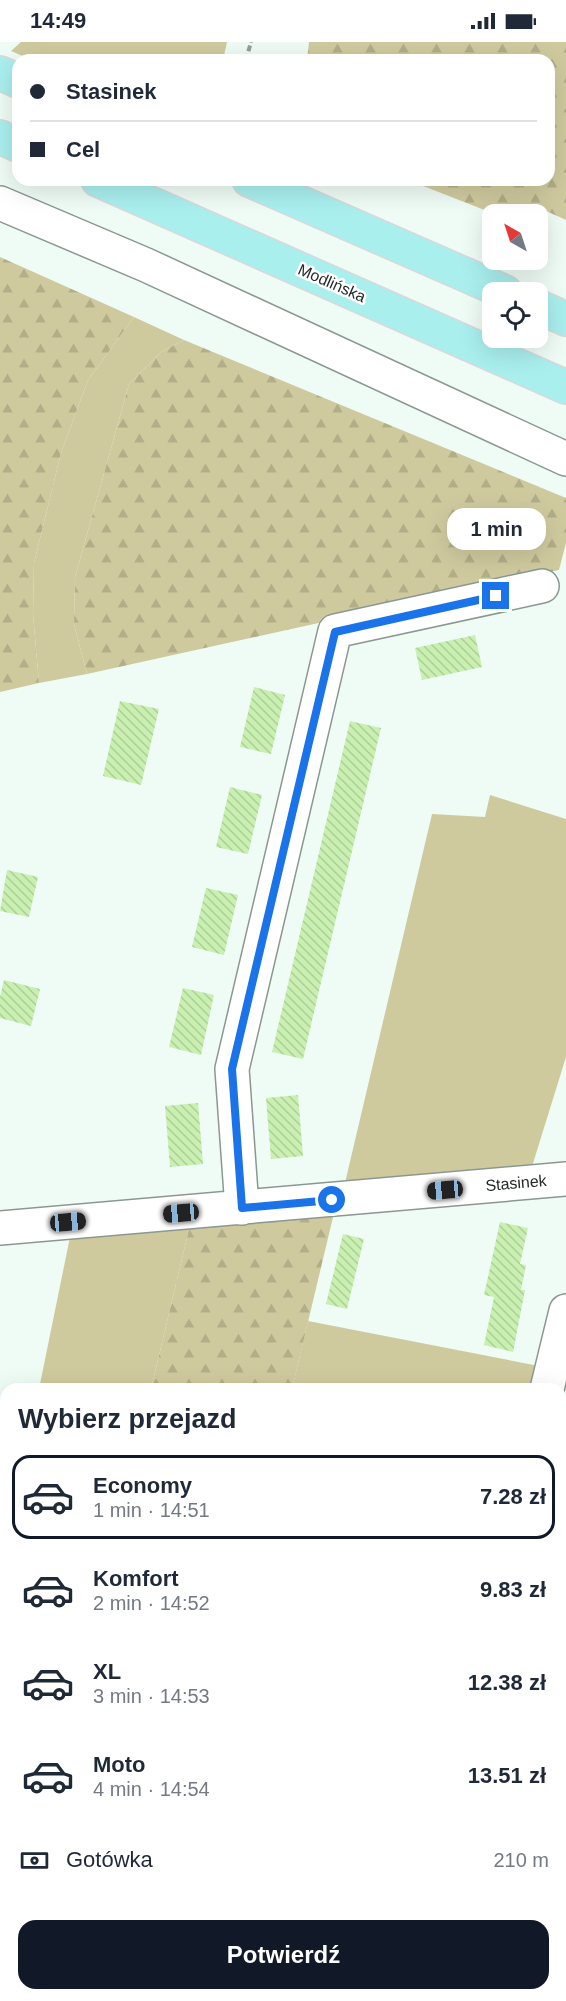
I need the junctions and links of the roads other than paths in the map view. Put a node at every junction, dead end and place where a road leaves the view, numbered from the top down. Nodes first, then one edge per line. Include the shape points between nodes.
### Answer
1 (112, 186) edge
2 (263, 186) edge
3 (0, 203) edge
4 (482, 282) edge
5 (548, 311) edge
6 (566, 319) edge
7 (566, 387) edge
8 (566, 459) edge
9 (542, 586) dead end
10 (566, 1179) edge
11 (242, 1208) junction
12 (0, 1228) edge
13 (566, 1311) edge
14 (549, 1383) edge

1 - 7 main road, Modlińska
2 - 4 main road
3 - 8 street via 146,265
5 - 6 main road
9 - 11 street via 335,632 232,1069
10 - 11 street, Stasinek
11 - 12 street, Stasinek
13 - 14 street

